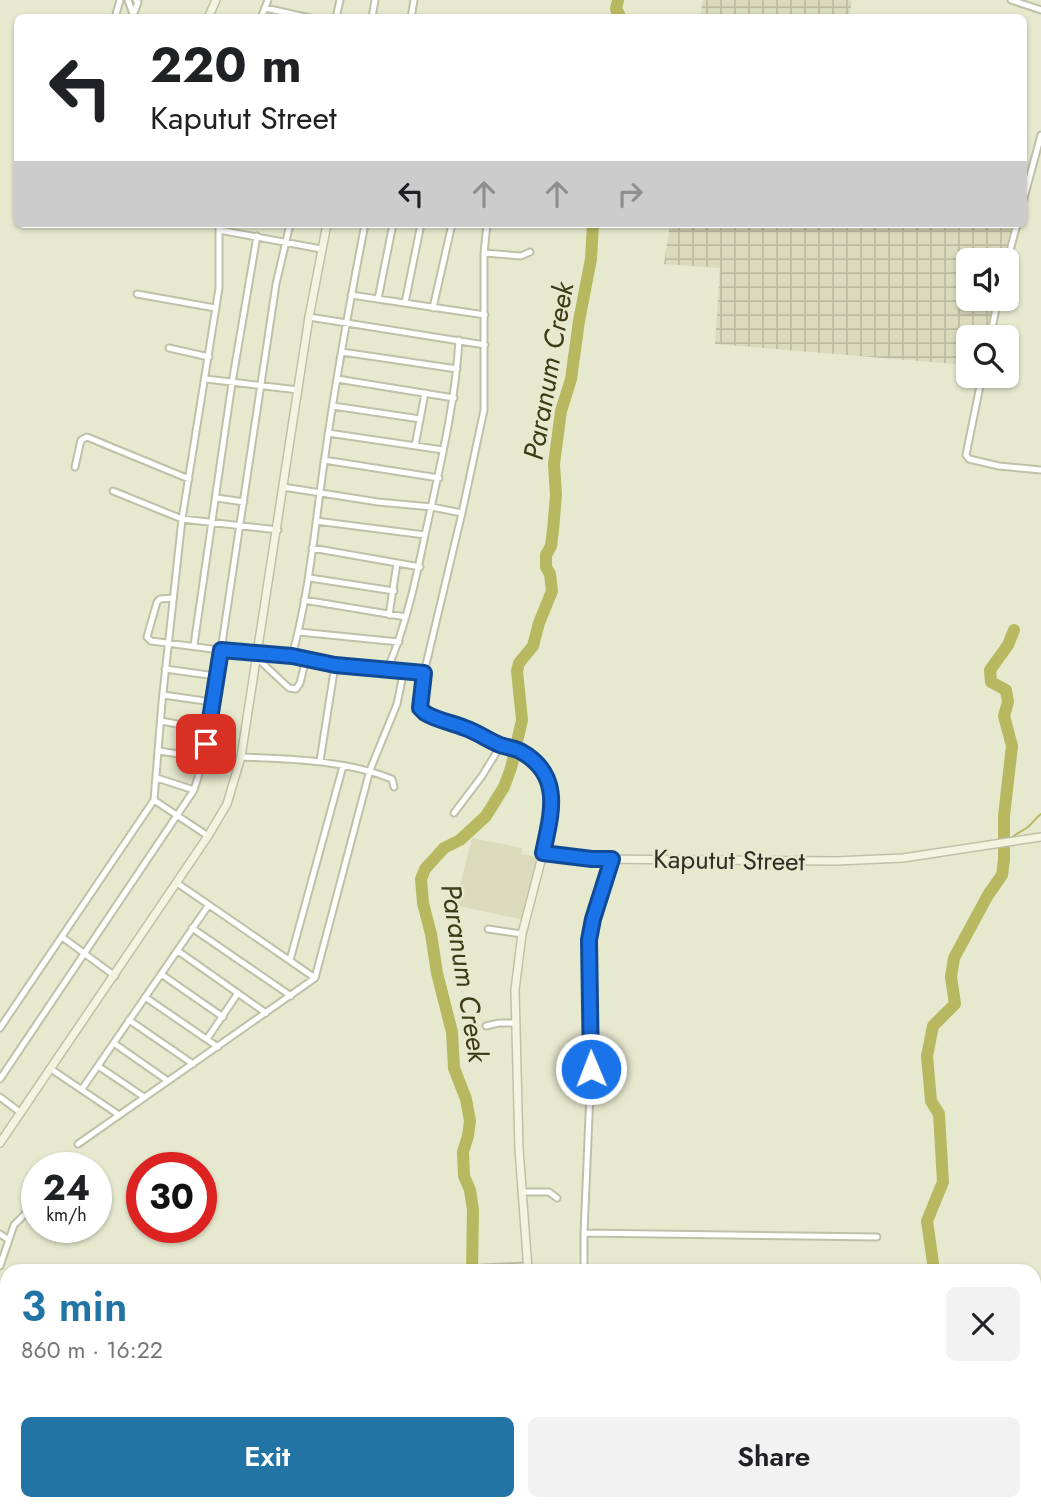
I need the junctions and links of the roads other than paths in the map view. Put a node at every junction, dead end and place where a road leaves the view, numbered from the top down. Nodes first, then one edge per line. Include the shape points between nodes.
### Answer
1 (268, 0) edge
2 (1011, 0) edge
3 (265, 8) junction
4 (1041, 10) edge
5 (263, 14) edge
6 (292, 14) edge
7 (1041, 135) edge
8 (1027, 187) edge
9 (219, 228) edge
10 (223, 228) edge
11 (289, 228) edge
12 (326, 228) edge
13 (364, 228) edge
14 (392, 228) edge
15 (420, 228) edge
16 (451, 228) edge
17 (487, 228) edge
18 (1016, 228) edge
19 (257, 236) junction
20 (286, 242) junction
21 (1011, 248) edge
22 (321, 249) junction
23 (530, 252) dead end
24 (484, 253) junction
25 (137, 294) dead end
26 (351, 295) junction
27 (378, 299) junction
28 (405, 303) junction
29 (215, 308) junction
30 (433, 308) junction
31 (485, 315) junction
32 (309, 317) junction
33 (346, 323) junction
34 (459, 340) junction
35 (485, 345) junction
36 (169, 348) dead end
37 (342, 352) junction
38 (209, 357) junction
39 (457, 369) junction
40 (206, 379) junction
41 (337, 379) junction
42 (232, 383) junction
43 (261, 385) junction
44 (980, 388) edge
45 (298, 390) junction
46 (425, 393) junction
47 (454, 398) junction
48 (333, 406) junction
49 (420, 419) junction
50 (328, 433) junction
51 (415, 446) junction
52 (443, 450) junction
53 (324, 460) junction
54 (75, 467) dead end
55 (1041, 470) edge
56 (439, 478) junction
57 (190, 479) junction
58 (284, 487) junction
59 (113, 491) dead end
60 (321, 493) junction
61 (217, 498) junction
62 (244, 502) junction
63 (432, 507) junction
64 (462, 513) junction
65 (182, 519) junction
66 (316, 521) junction
67 (211, 522) junction
68 (240, 525) junction
69 (278, 530) junction
70 (425, 535) junction
71 (312, 548) junction
72 (397, 563) junction
73 (420, 567) junction
74 (310, 578) junction
75 (394, 591) junction
76 (173, 598) junction
77 (304, 600) junction
78 (389, 615) junction
79 (406, 617) junction
80 (299, 632) junction
81 (399, 642) junction
82 (168, 643) junction
83 (194, 645) junction
84 (221, 650) junction
85 (292, 656) junction
86 (258, 657) junction
87 (306, 659) junction
88 (335, 665) junction
89 (388, 668) junction
90 (165, 669) junction
91 (404, 670) junction
92 (424, 673) junction
93 (216, 676) junction
94 (163, 695) junction
95 (212, 702) junction
96 (161, 721) junction
97 (209, 730) junction
98 (505, 746) junction
99 (159, 751) junction
100 (241, 757) junction
101 (204, 758) junction
102 (320, 761) junction
103 (343, 766) junction
104 (370, 770) junction
105 (157, 778) junction
106 (394, 787) dead end
107 (194, 790) junction
108 (154, 800) junction
109 (454, 813) dead end
110 (178, 816) junction
111 (208, 835) junction
112 (1041, 837) edge
113 (543, 853) junction
114 (612, 859) junction
115 (177, 883) junction
116 (208, 906) junction
117 (192, 928) junction
118 (488, 929) dead end
119 (522, 934) junction
120 (62, 937) junction
121 (177, 951) junction
122 (84, 955) junction
123 (290, 960) junction
124 (161, 974) junction
125 (115, 976) junction
126 (315, 978) junction
127 (238, 993) junction
128 (291, 996) junction
129 (145, 997) junction
130 (266, 1013) junction
131 (223, 1017) junction
132 (130, 1020) junction
133 (515, 1023) junction
134 (486, 1026) dead end
135 (0, 1028) edge
136 (207, 1039) junction
137 (115, 1044) junction
138 (218, 1046) junction
139 (193, 1064) junction
140 (98, 1066) junction
141 (51, 1069) junction
142 (0, 1079) edge
143 (168, 1081) junction
144 (82, 1089) junction
145 (0, 1097) edge
146 (144, 1097) junction
147 (21, 1112) junction
148 (119, 1115) junction
149 (0, 1143) edge
150 (78, 1144) dead end
151 (522, 1192) junction
152 (557, 1198) dead end
153 (21, 1219) edge
154 (584, 1233) junction
155 (0, 1234) edge
156 (877, 1237) dead end
157 (9, 1240) junction
158 (1, 1264) edge
159 (528, 1264) edge
160 (584, 1264) edge

1 - 3 street
2 - 4 street
3 - 5 street
3 - 6 street
7 - 8 street
9 - 29 street via 221,265
10 - 19 street
11 - 20 street
12 - 22 street
13 - 26 street
14 - 27 street
15 - 28 street
16 - 30 street
17 - 24 street
18 - 21 street
19 - 20 street
19 - 42 street
20 - 22 street
20 - 43 street
22 - 32 street
23 - 24 street via 521,256
24 - 31 street
25 - 29 street
26 - 27 street
26 - 33 street
27 - 28 street
28 - 30 street
29 - 38 street
30 - 31 street
31 - 35 street
32 - 33 street
32 - 45 street
33 - 34 street
33 - 37 street
34 - 35 street
34 - 39 street
35 - 64 street via 484,410
36 - 38 street
37 - 39 street
37 - 41 street
38 - 40 street
39 - 47 street
40 - 42 street
40 - 57 street
41 - 46 street
41 - 48 street
42 - 43 street
42 - 61 street
43 - 45 street
43 - 62 street
44 - 55 street via 966,455 999,466
45 - 58 street
46 - 47 street
46 - 49 street
47 - 52 street
48 - 49 street
48 - 50 street
49 - 51 street
50 - 51 street
50 - 53 street
51 - 52 street
52 - 56 street
53 - 56 street
53 - 60 street
54 - 57 street via 81,440 87,437
56 - 63 street
57 - 65 street
58 - 60 street
58 - 69 street
59 - 65 street
60 - 63 street
60 - 66 street
61 - 62 street
61 - 67 street
62 - 68 street
63 - 64 street
63 - 70 street
64 - 92 street
65 - 67 street
65 - 76 street
66 - 70 street
66 - 71 street
67 - 68 street
67 - 83 street
68 - 69 street
68 - 84 street
69 - 86 street
70 - 73 street
71 - 72 street
71 - 74 street
72 - 73 street
72 - 75 street
73 - 79 street
74 - 75 street
74 - 77 street
75 - 78 street
76 - 82 street
76 - 82 street via 157,602 148,637
77 - 78 street
77 - 80 street
78 - 79 street
79 - 81 street
80 - 81 street
80 - 85 street
81 - 89 street
82 - 83 street
82 - 90 street
83 - 84 street
84 - 86 street
84 - 93 street
85 - 86 street
85 - 87 street
86 - 87 street via 289,688 296,689
86 - 100 street
87 - 88 street
88 - 89 street
88 - 102 street
89 - 91 street
90 - 93 street
90 - 94 street
91 - 92 street
91 - 104 street via 397,704
92 - 98 street via 420,708 425,713
93 - 95 street
94 - 95 street
94 - 96 street
95 - 97 street
96 - 97 street
96 - 99 street
97 - 101 street
98 - 109 street
98 - 113 street via 521,752 549,780 552,810
99 - 101 street
99 - 105 street
100 - 102 street
100 - 111 street via 226,804
101 - 107 street
102 - 103 street
103 - 104 street
103 - 123 street
104 - 106 street via 392,779
104 - 126 street
105 - 107 street
105 - 108 street
107 - 110 street
108 - 110 street
108 - 120 street
110 - 111 street
110 - 122 street
111 - 115 street
112 - 114 street, Kaputut Street via 903,858
113 - 114 street, Kaputut Street
113 - 119 street
114 - 154 street via 589,940 591,1069
115 - 116 street
115 - 125 street
116 - 117 street
116 - 123 street
117 - 121 street
117 - 128 street
118 - 119 street
119 - 133 street
120 - 122 street
120 - 135 street
121 - 124 street
121 - 127 street
122 - 125 street
122 - 142 street
123 - 126 street
124 - 129 street
124 - 131 street
125 - 141 street
126 - 128 street
127 - 130 street
127 - 131 street
128 - 130 street
129 - 132 street
129 - 136 street
130 - 138 street
131 - 136 street
132 - 137 street
132 - 139 street
133 - 134 street
133 - 151 street
136 - 138 street
137 - 140 street
137 - 143 street
138 - 139 street
139 - 143 street
140 - 144 street
140 - 146 street
141 - 144 street
141 - 147 street
143 - 146 street
144 - 148 street
145 - 147 street
146 - 148 street
147 - 149 street
148 - 150 street
151 - 152 street via 549,1192
151 - 159 street
153 - 157 street
154 - 156 street
154 - 160 street
155 - 157 street
157 - 158 street

